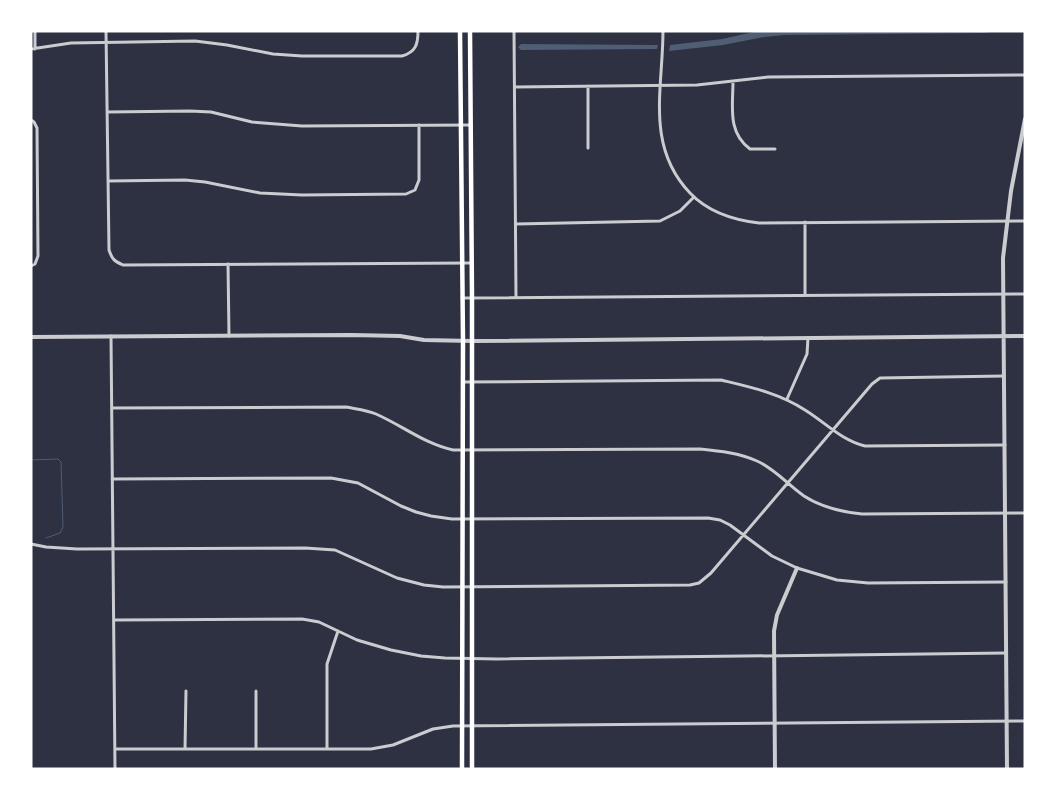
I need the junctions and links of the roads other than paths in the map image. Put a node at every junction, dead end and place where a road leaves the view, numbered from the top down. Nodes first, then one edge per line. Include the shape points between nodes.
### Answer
1 (35, 31) edge
2 (106, 31) edge
3 (418, 31) edge
4 (460, 31) edge
5 (470, 31) edge
6 (514, 31) edge
7 (664, 31) edge
8 (106, 42) junction
9 (33, 49) edge
10 (1025, 75) edge
11 (733, 81) junction
12 (660, 85) junction
13 (588, 86) junction
14 (514, 87) junction
15 (107, 112) junction
16 (1025, 119) edge
17 (31, 120) edge
18 (419, 125) junction
19 (461, 125) junction
20 (471, 125) junction
21 (588, 148) dead end
22 (1019, 148) junction
23 (1025, 148) edge
24 (775, 149) dead end
25 (108, 181) junction
26 (694, 197) junction
27 (1006, 221) junction
28 (1025, 221) edge
29 (805, 222) junction
30 (515, 224) junction
31 (461, 263) junction
32 (472, 263) junction
33 (228, 264) junction
34 (33, 265) edge
35 (1003, 294) junction
36 (1025, 294) edge
37 (805, 295) junction
38 (472, 297) junction
39 (516, 297) junction
40 (462, 298) junction
41 (110, 336) junction
42 (229, 336) junction
43 (1004, 336) junction
44 (1025, 336) edge
45 (31, 337) edge
46 (808, 338) junction
47 (463, 341) junction
48 (472, 341) junction
49 (1004, 376) junction
50 (463, 382) junction
51 (472, 382) junction
52 (786, 399) junction
53 (112, 408) junction
54 (832, 430) junction
55 (1004, 445) junction
56 (462, 450) junction
57 (472, 450) junction
58 (112, 479) junction
59 (788, 483) junction
60 (1025, 513) edge
61 (1005, 514) junction
62 (472, 518) junction
63 (462, 519) junction
64 (744, 534) junction
65 (31, 544) edge
66 (112, 550) junction
67 (797, 568) junction
68 (1006, 582) junction
69 (472, 587) junction
70 (463, 588) junction
71 (114, 620) junction
72 (338, 632) junction
73 (1006, 653) junction
74 (774, 656) junction
75 (463, 658) junction
76 (472, 658) junction
77 (186, 691) dead end
78 (256, 691) dead end
79 (1025, 721) edge
80 (1007, 722) junction
81 (774, 724) junction
82 (462, 726) junction
83 (472, 726) junction
84 (326, 748) junction
85 (185, 749) junction
86 (256, 749) junction
87 (115, 750) junction
88 (115, 769) edge
89 (462, 769) edge
90 (472, 769) edge
91 (775, 769) edge
92 (1007, 769) edge

1 - 9 street
2 - 8 street
3 - 8 street via 414,50 402,56 273,54 195,41
4 - 19 main road
5 - 20 main road
6 - 14 street
7 - 12 street
8 - 9 street via 71,42
8 - 15 street
10 - 11 street via 778,77
11 - 12 street
11 - 24 street via 734,122 738,137 750,148
12 - 13 street
12 - 26 street via 665,153 676,177
13 - 14 street
13 - 21 street
14 - 30 street
15 - 18 street via 211,112 252,122 302,126
15 - 25 street
16 - 22 street
17 - 34 street via 37,128 38,256
18 - 19 street
18 - 25 street via 419,180 412,193 302,195 260,193 185,180
19 - 20 street
19 - 31 main road
20 - 32 main road
22 - 23 street
22 - 27 street
25 - 33 street via 109,250 116,262 123,265
26 - 29 street via 708,208 736,220
26 - 30 street via 680,211 660,221
27 - 28 street
27 - 29 street
27 - 35 street
29 - 37 street
30 - 39 street
31 - 32 street
31 - 33 street
31 - 40 main road
32 - 38 main road
33 - 42 street
35 - 36 street
35 - 37 street
35 - 43 street
37 - 39 street
38 - 39 street
38 - 40 street
38 - 48 main road
40 - 47 main road
41 - 42 street
41 - 45 street
41 - 53 street
42 - 47 street via 390,336
43 - 44 street
43 - 46 street
43 - 49 street
46 - 48 street
46 - 52 street via 807,354
47 - 48 street
47 - 50 main road
48 - 51 main road
49 - 54 street via 880,378
49 - 55 street
50 - 51 street
50 - 56 main road
51 - 52 street via 721,380
51 - 57 main road
52 - 54 street
53 - 56 street via 346,406 375,413 440,447
53 - 58 street
54 - 55 street via 844,439 865,446
54 - 59 street
55 - 61 street
56 - 57 street
56 - 63 main road
57 - 59 street via 725,451 757,461
57 - 62 main road
58 - 63 street via 331,478 358,484 401,506 430,516
58 - 66 street
59 - 61 street via 804,496 840,512
59 - 64 street
60 - 61 street
61 - 68 street
62 - 63 street
62 - 64 street via 708,518 720,520
62 - 69 main road
63 - 70 main road
64 - 67 street via 772,556
64 - 69 street via 706,579 690,585
65 - 66 street via 77,550
66 - 70 street via 335,550 397,578 424,585
66 - 71 street
67 - 68 street via 848,582
67 - 74 street via 777,615
68 - 73 street
69 - 70 street
69 - 76 main road
70 - 75 main road
71 - 72 street via 302,619 319,622
71 - 87 street
72 - 75 street via 391,650 421,656
72 - 84 street via 327,664
73 - 74 street
73 - 80 street
74 - 76 street
74 - 81 street
75 - 76 street
75 - 82 main road
76 - 83 main road
77 - 85 street
78 - 86 street
79 - 80 street
80 - 81 street
80 - 92 street
81 - 83 street
81 - 91 street
82 - 83 street
82 - 84 street via 433,729 383,748
82 - 89 main road
83 - 90 main road
84 - 86 street
85 - 86 street
85 - 87 street
87 - 88 street

